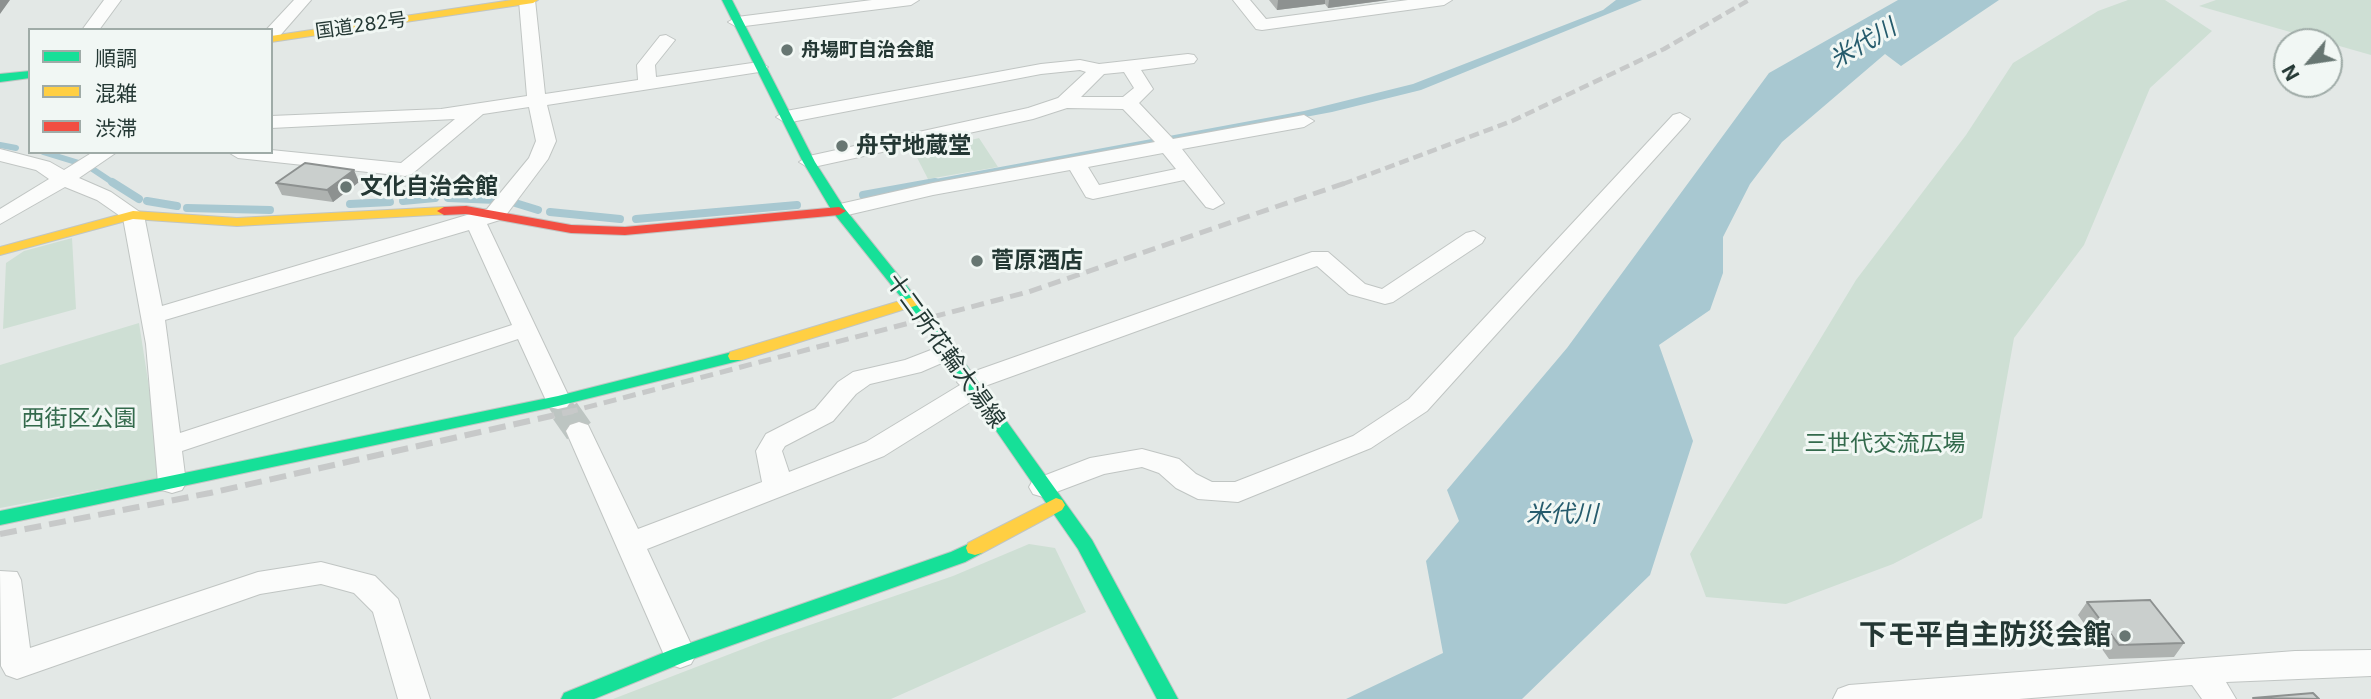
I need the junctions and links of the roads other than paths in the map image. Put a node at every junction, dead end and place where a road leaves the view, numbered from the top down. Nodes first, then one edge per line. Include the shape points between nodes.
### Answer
1 (127, 0) edge
2 (303, 0) edge
3 (533, 0) edge
4 (727, 0) edge
5 (911, 0) edge
6 (1241, 0) edge
7 (1444, 0) edge
8 (527, 1) edge
9 (109, 6) edge
10 (441, 7) edge
11 (737, 22) junction
12 (92, 28) edge
13 (273, 35) edge
14 (273, 37) edge
15 (666, 40) dead end
16 (1188, 59) dead end
17 (1130, 66) junction
18 (759, 67) junction
19 (1099, 69) junction
20 (28, 74) edge
21 (0, 78) edge
22 (648, 85) junction
23 (537, 102) junction
24 (1065, 103) junction
25 (1128, 103) junction
26 (477, 110) junction
27 (786, 117) junction
28 (1680, 119) dead end
29 (1304, 121) dead end
30 (273, 122) edge
31 (1163, 141) junction
32 (104, 154) edge
33 (257, 154) edge
34 (0, 155) edge
35 (809, 162) junction
36 (1076, 163) junction
37 (1189, 173) junction
38 (66, 180) junction
39 (1213, 203) dead end
40 (839, 211) junction
41 (133, 215) junction
42 (0, 218) edge
43 (485, 218) junction
44 (1474, 238) dead end
45 (0, 251) edge
46 (913, 302) junction
47 (153, 316) junction
48 (526, 328) junction
49 (949, 351) junction
50 (972, 385) junction
51 (558, 401) junction
52 (579, 431) tunnel mouth
53 (168, 446) junction
54 (172, 483) junction
55 (775, 488) junction
56 (1050, 496) junction
57 (0, 518) edge
58 (629, 544) junction
59 (6, 580) dead end
60 (680, 655) junction
61 (2371, 663) edge
62 (2200, 671) junction
63 (414, 699) edge
64 (571, 699) edge
65 (1168, 699) edge
66 (1849, 699) edge
67 (2220, 699) edge

1 - 9 street
2 - 13 street
3 - 8 main road, 国道282号
4 - 11 main road, 十二所花輪大湯線
5 - 11 street
6 - 7 street via 1262,26
8 - 10 main road, 国道282号
8 - 23 street
9 - 12 street
10 - 14 main road, 国道282号
11 - 18 main road, 十二所花輪大湯線
15 - 22 street via 646,65
16 - 17 street
17 - 19 street
17 - 25 street via 1144,89
18 - 22 street
18 - 27 main road, 十二所花輪大湯線
19 - 24 street
19 - 27 street via 1080,65 1041,69
20 - 21 main road
22 - 23 street
23 - 26 street
23 - 43 street via 546,141 538,159
24 - 25 street
24 - 35 street
25 - 31 street
26 - 30 street via 442,116
26 - 33 street via 405,170
27 - 35 main road, 十二所花輪大湯線
28 - 56 street via 1418,405 1362,442 1238,492 1208,492 1169,466 1142,458 1100,465
29 - 31 street
31 - 36 street
31 - 37 street
32 - 38 street
34 - 38 street via 43,166
35 - 40 main road, 十二所花輪大湯線
36 - 37 street via 1093,193
36 - 40 street
37 - 39 street
38 - 41 street
38 - 42 street
40 - 43 main road via 625,231
40 - 46 main road, 十二所花輪大湯線
41 - 43 main road via 237,222 440,210
41 - 45 main road
41 - 47 street
43 - 47 street
43 - 48 street
44 - 50 street via 1385,297 1357,289 1320,257
46 - 49 main road, 十二所花輪大湯線
46 - 51 main road via 724,359
47 - 53 street
48 - 51 street
48 - 53 street
49 - 50 main road, 十二所花輪大湯線
49 - 55 street via 862,378 824,415 775,440 769,451
50 - 55 street via 875,449
50 - 56 main road, 十二所花輪大湯線
51 - 54 main road
52 - 58 street
53 - 54 street
54 - 57 main road
55 - 58 street
56 - 60 main road via 958,557
56 - 65 main road, 十二所花輪大湯線 via 1085,545
58 - 60 street
59 - 63 street via 16,666 258,583 321,573 364,584 387,607
60 - 64 main road
61 - 62 street
62 - 66 street
62 - 67 street

